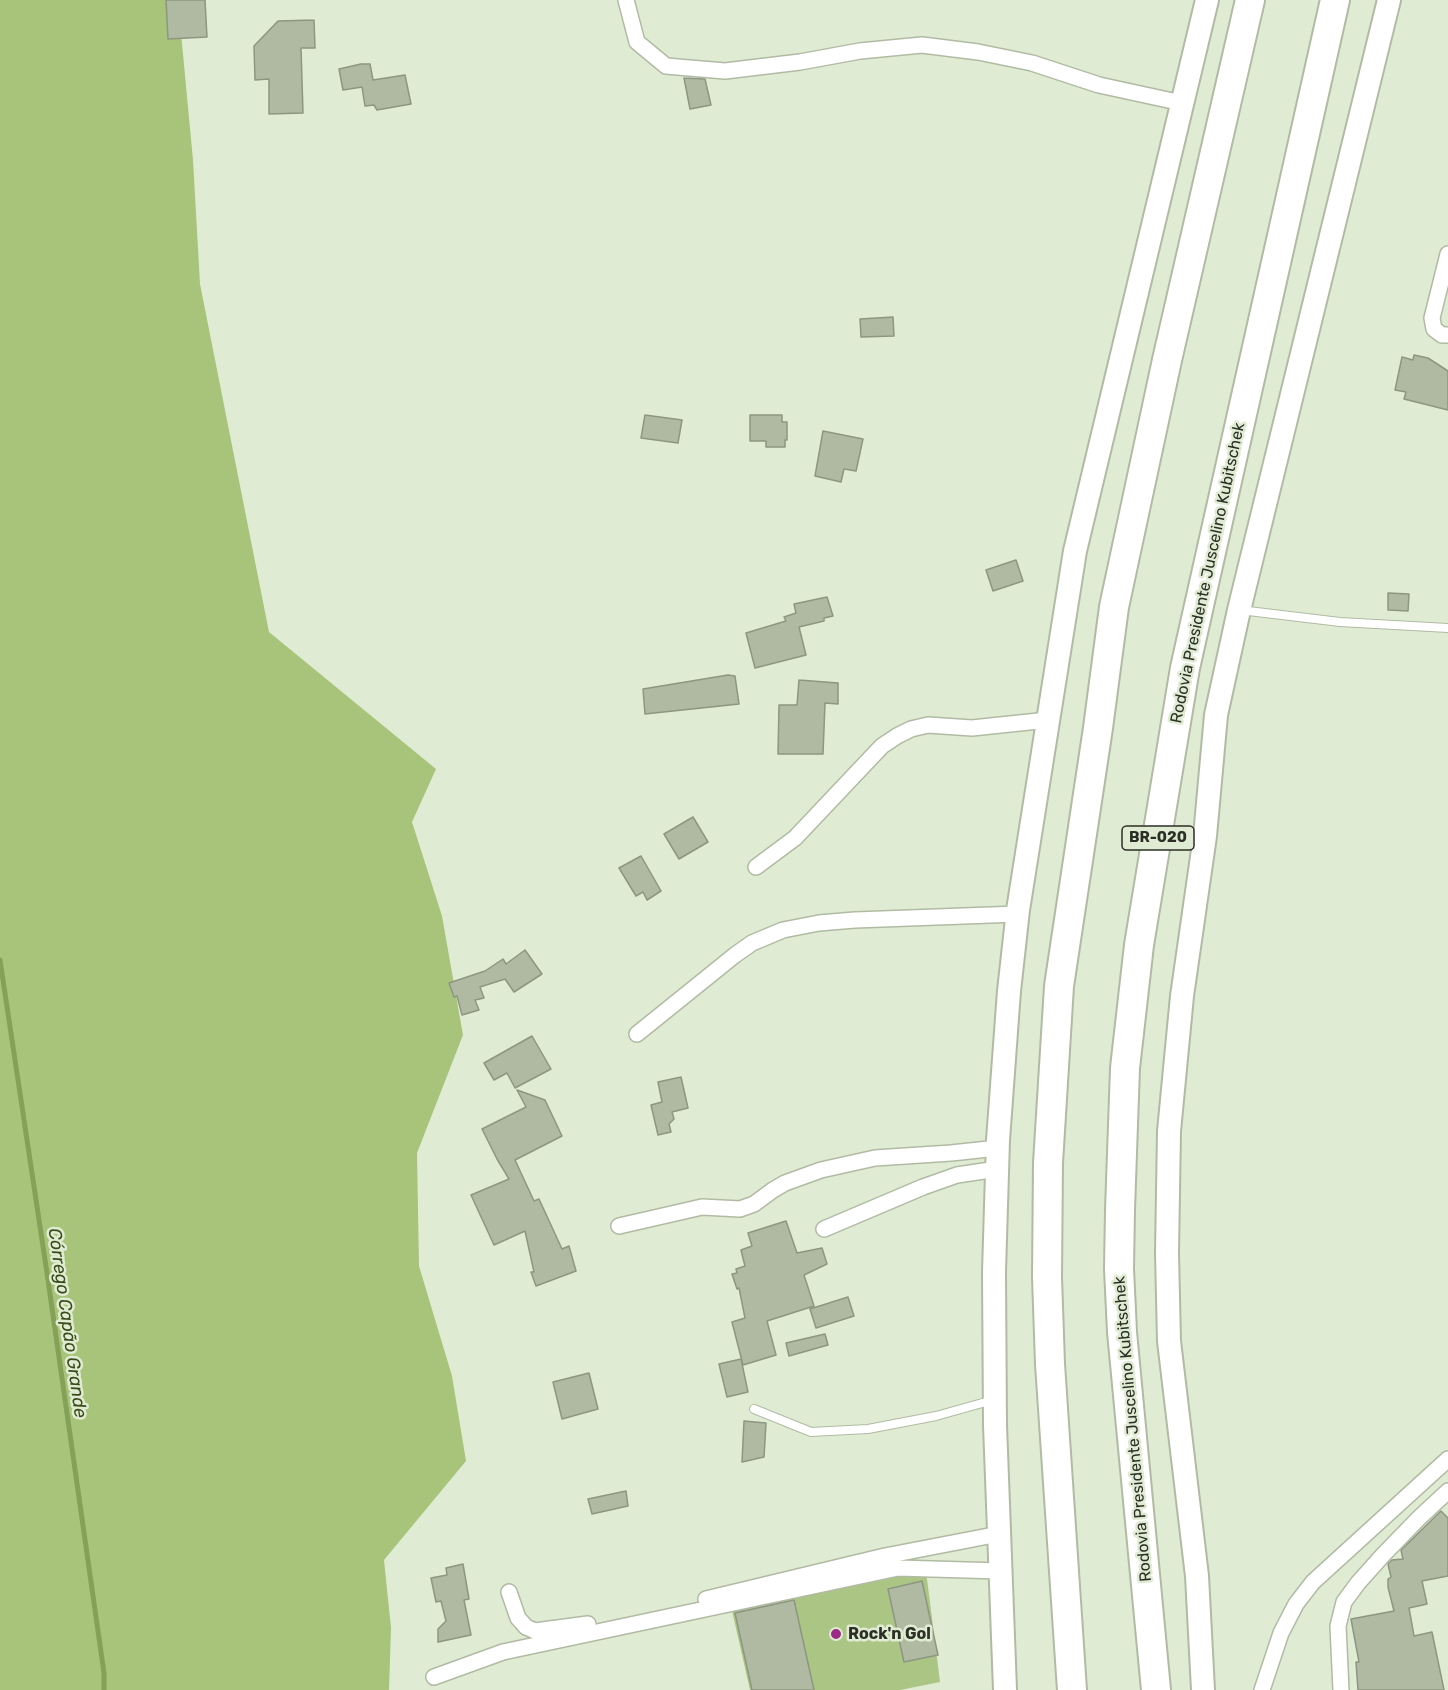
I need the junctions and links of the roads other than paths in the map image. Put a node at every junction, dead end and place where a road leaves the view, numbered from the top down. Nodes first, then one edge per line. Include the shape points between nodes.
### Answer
1 (626, 0) edge
2 (1207, 0) edge
3 (1389, 0) edge
4 (1335, 6) edge
5 (1247, 8) edge
6 (1182, 103) junction
7 (1448, 254) edge
8 (1448, 335) edge
9 (1239, 610) junction
10 (1448, 628) edge
11 (1048, 720) junction
12 (756, 867) dead end
13 (1018, 915) junction
14 (637, 1034) dead end
15 (997, 1158) junction
16 (619, 1226) dead end
17 (824, 1229) dead end
18 (995, 1400) junction
19 (754, 1409) dead end
20 (1448, 1459) edge
21 (1448, 1491) edge
22 (999, 1534) junction
23 (1000, 1571) junction
24 (509, 1592) dead end
25 (434, 1677) dead end
26 (1005, 1690) edge
27 (1072, 1690) edge
28 (1156, 1690) edge
29 (1203, 1690) edge
30 (1262, 1690) edge
31 (1341, 1690) edge

1 - 6 street via 637,42 666,66 725,71 922,45 1032,63 1099,85
2 - 6 main road
3 - 9 main road
4 - 28 highway, Rodovia Presidente Juscelino Kubitschek / BR-020 via 1185,668 1139,945 1125,1068 1119,1269 1122,1332
5 - 27 highway via 1114,607 1059,986 1048,1163 1047,1277
6 - 11 main road via 1075,551
7 - 8 street via 1431,318 1434,329
9 - 10 lane via 1340,622
9 - 29 main road via 1216,715 1169,1131 1169,1341 1197,1576
11 - 12 street via 972,728 928,725 897,736 882,746 795,838
11 - 13 main road
13 - 14 street via 855,920 783,930 735,955
13 - 15 main road
15 - 16 street via 951,1153 875,1158 785,1183 740,1209 702,1207
15 - 17 street
15 - 18 main road
18 - 19 lane via 868,1429 811,1432
18 - 22 main road
20 - 30 street via 1313,1582 1281,1633
21 - 31 street via 1383,1555 1344,1602 1338,1626
22 - 23 main road
22 - 24 street via 554,1629 536,1631 526,1627 518,1618
23 - 25 street via 898,1568 504,1652
23 - 26 main road

